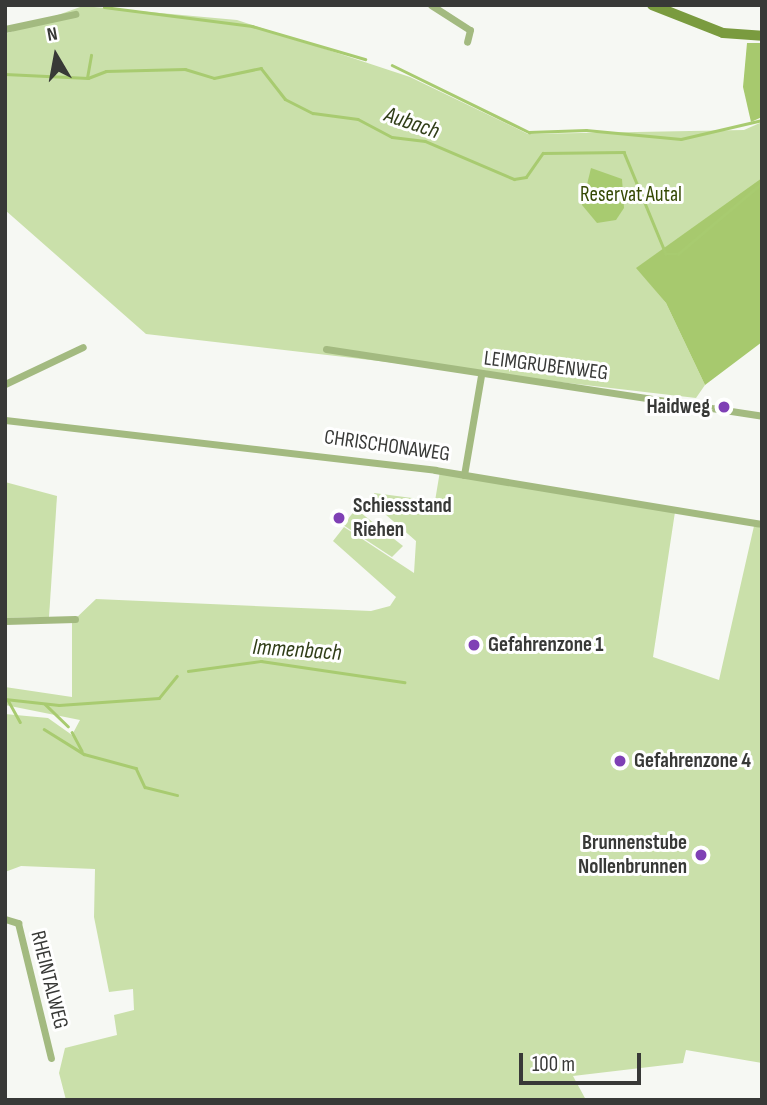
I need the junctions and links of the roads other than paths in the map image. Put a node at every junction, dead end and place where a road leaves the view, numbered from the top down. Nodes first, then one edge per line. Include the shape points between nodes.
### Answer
1 (431, 5) edge
2 (652, 5) edge
3 (75, 14) dead end
4 (5, 29) edge
5 (762, 36) edge
6 (467, 42) dead end
7 (83, 347) dead end
8 (326, 349) dead end
9 (481, 376) junction
10 (5, 384) edge
11 (762, 416) edge
12 (5, 420) edge
13 (464, 475) junction
14 (762, 524) edge
15 (75, 619) dead end
16 (5, 621) edge
17 (5, 919) edge
18 (51, 1058) dead end

1 - 6 street via 470,30
2 - 5 street via 723,33
3 - 4 street
7 - 10 street
8 - 9 street, LEIMGRUBENWEG
9 - 11 street, LEIMGRUBENWEG via 695,401
9 - 13 street
12 - 13 street, CHRISCHONAWEG
13 - 14 street, CHRISCHONAWEG
15 - 16 street
17 - 18 street, RHEINTALWEG via 18,923

